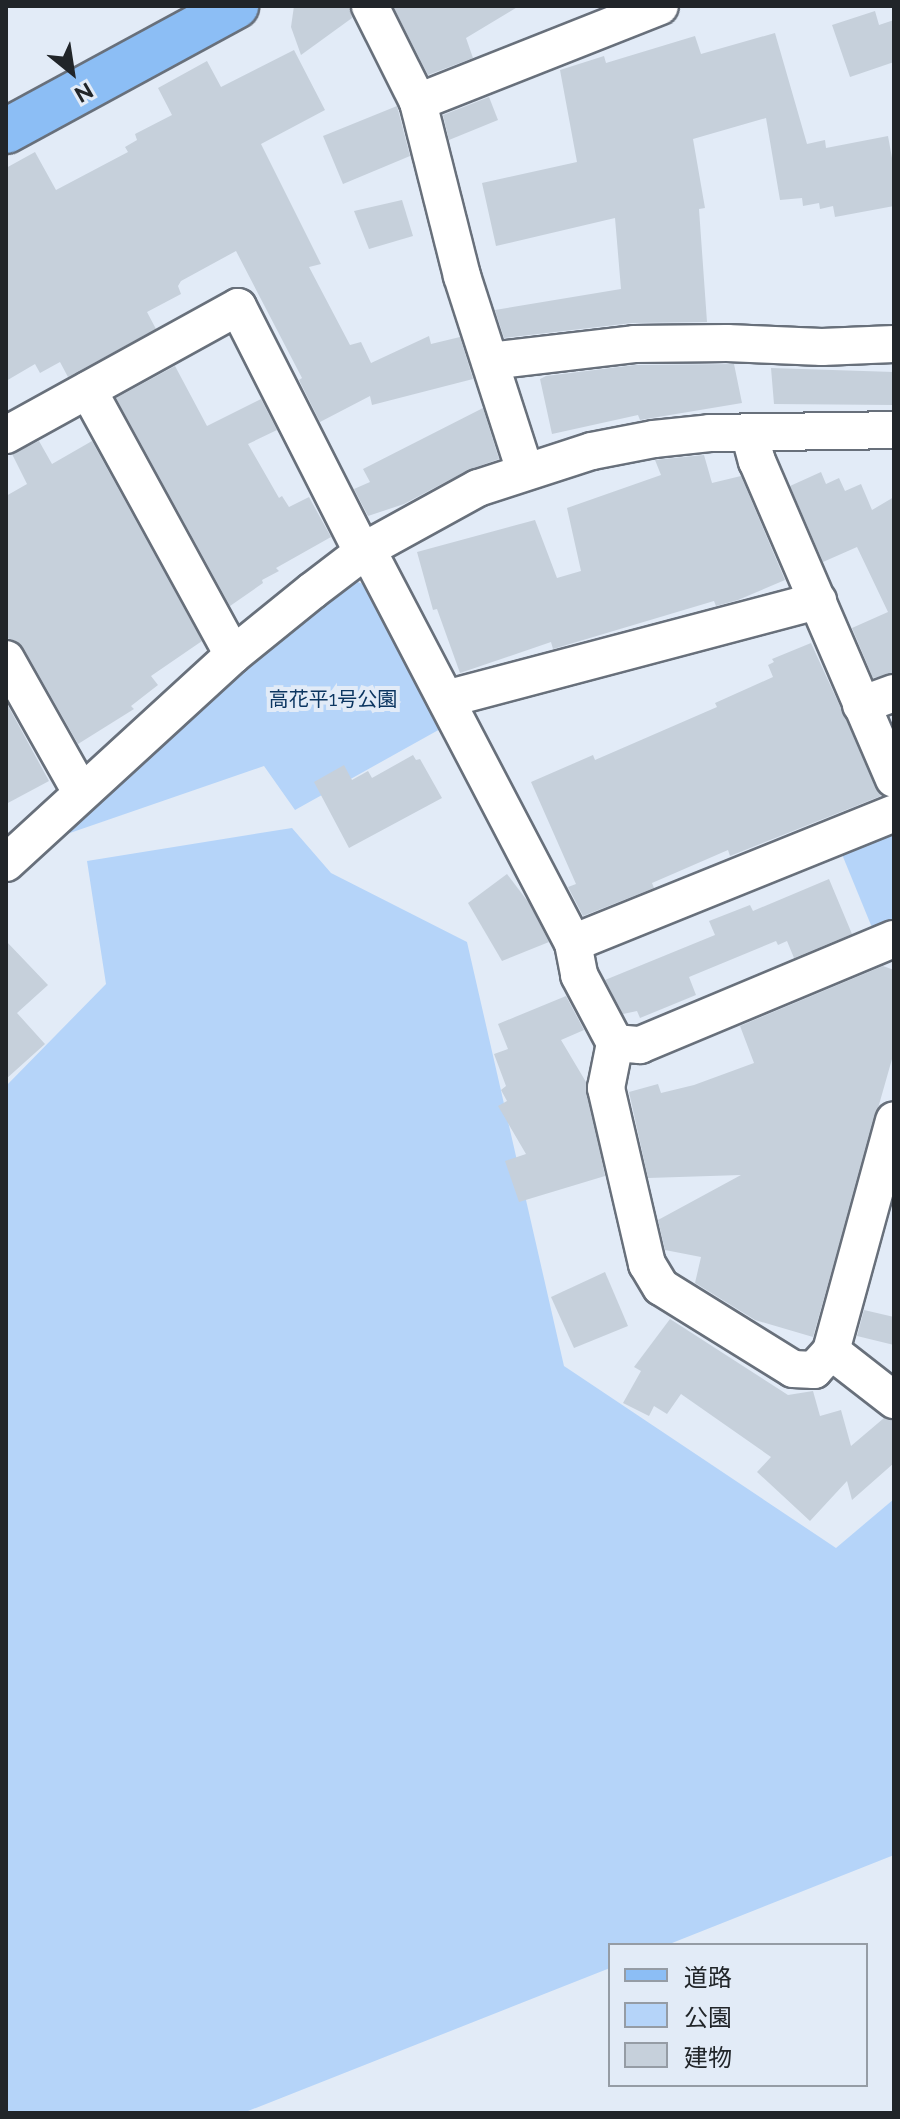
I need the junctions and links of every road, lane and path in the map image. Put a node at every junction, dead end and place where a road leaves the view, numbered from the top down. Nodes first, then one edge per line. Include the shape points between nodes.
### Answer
1 (236, 6) edge
2 (370, 6) edge
3 (660, 6) edge
4 (418, 102) junction
5 (6, 131) edge
6 (894, 344) edge
7 (490, 361) junction
8 (88, 390) junction
9 (894, 430) edge
10 (749, 432) junction
11 (6, 435) edge
12 (525, 471) junction
13 (365, 551) junction
14 (818, 601) junction
15 (233, 655) junction
16 (6, 659) edge
17 (446, 699) junction
18 (878, 699) edge
19 (894, 779) edge
20 (81, 792) junction
21 (894, 813) edge
22 (6, 863) edge
23 (894, 939) edge
24 (573, 943) junction
25 (615, 1043) junction
26 (894, 1120) edge
27 (831, 1351) junction
28 (894, 1400) edge

1 - 5 main road
2 - 4 street
3 - 4 street
4 - 7 street via 462,276
6 - 7 street via 634,344
7 - 12 street
8 - 11 street
8 - 13 street via 238,307
8 - 15 street
9 - 10 street
10 - 12 street via 654,439
10 - 14 street
12 - 13 street via 478,488
13 - 15 street
13 - 17 street
14 - 17 street
14 - 18 street
15 - 20 street
16 - 20 street
17 - 24 street
18 - 19 street
20 - 22 street
21 - 24 street
23 - 25 street via 640,1045
24 - 25 street via 579,975
25 - 27 street via 606,1088 647,1264 661,1287 793,1369 814,1370
26 - 27 street
27 - 28 street

